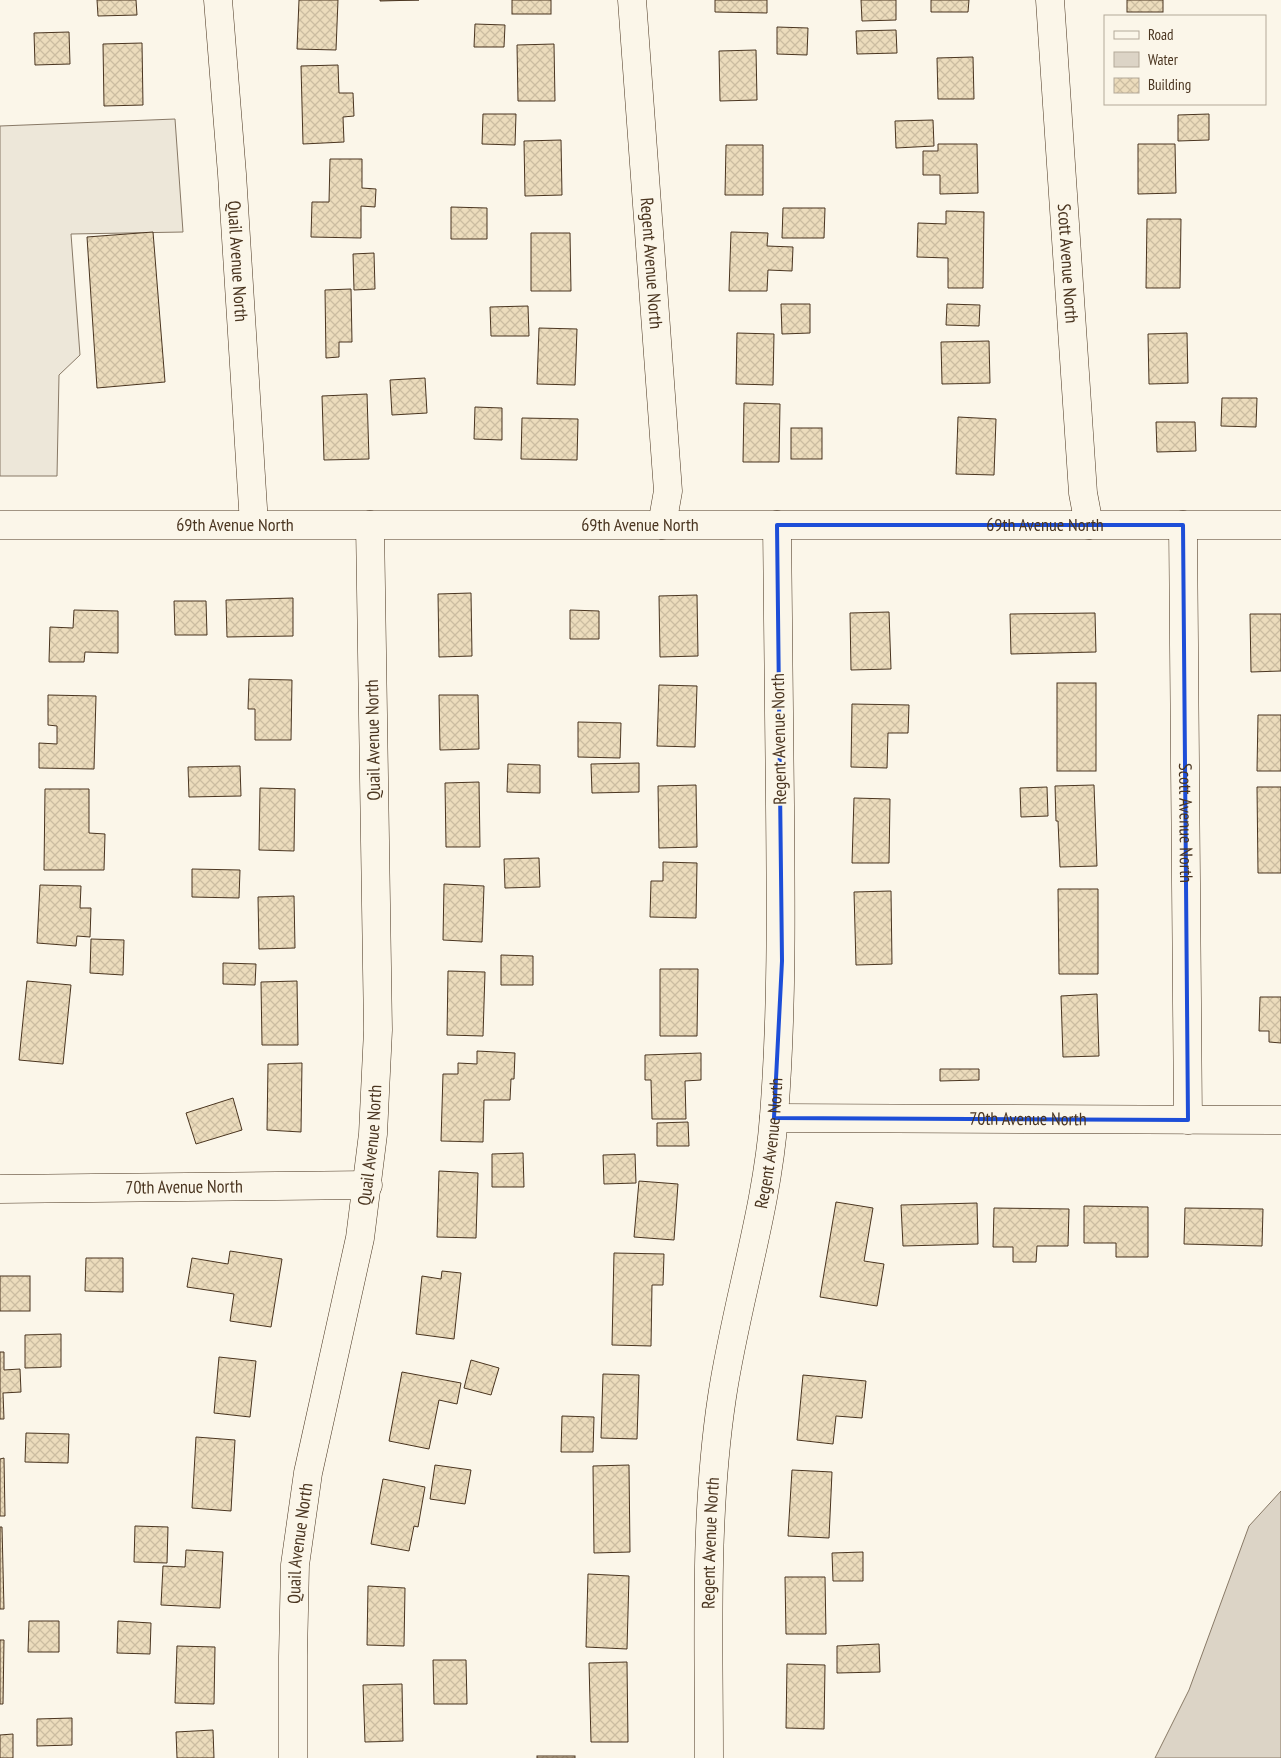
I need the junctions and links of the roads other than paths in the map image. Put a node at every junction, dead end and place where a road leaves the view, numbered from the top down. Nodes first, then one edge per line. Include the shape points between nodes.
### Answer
1 (218, 0) edge
2 (632, 0) edge
3 (1050, 0) edge
4 (254, 524) junction
5 (0, 525) edge
6 (370, 525) junction
7 (662, 525) junction
8 (777, 525) junction
9 (1089, 525) junction
10 (1183, 525) junction
11 (1281, 526) edge
12 (774, 1118) junction
13 (1188, 1120) junction
14 (1281, 1120) edge
15 (368, 1185) junction
16 (0, 1189) edge
17 (293, 1758) edge
18 (709, 1758) edge

1 - 4 street, Quail Avenue North
2 - 7 street, Regent Avenue North via 668,491
3 - 9 street, Scott Avenue North via 1083,493
4 - 5 street, 69th Avenue North
4 - 6 street, 69th Avenue North
6 - 7 street, 69th Avenue North
6 - 15 street, Quail Avenue North via 378,1030
7 - 8 street, 69th Avenue North
8 - 9 street, 69th Avenue North
8 - 12 street, Regent Avenue North via 782,961
9 - 10 street, 69th Avenue North
10 - 11 street, 69th Avenue North
10 - 13 street, Scott Avenue North
12 - 13 street, 70th Avenue North
12 - 18 street, Regent Avenue North via 766,1178 722,1398 712,1489
13 - 14 street, 70th Avenue North
15 - 16 street, 70th Avenue North
15 - 17 street, Quail Avenue North via 360,1238 308,1473 295,1565

